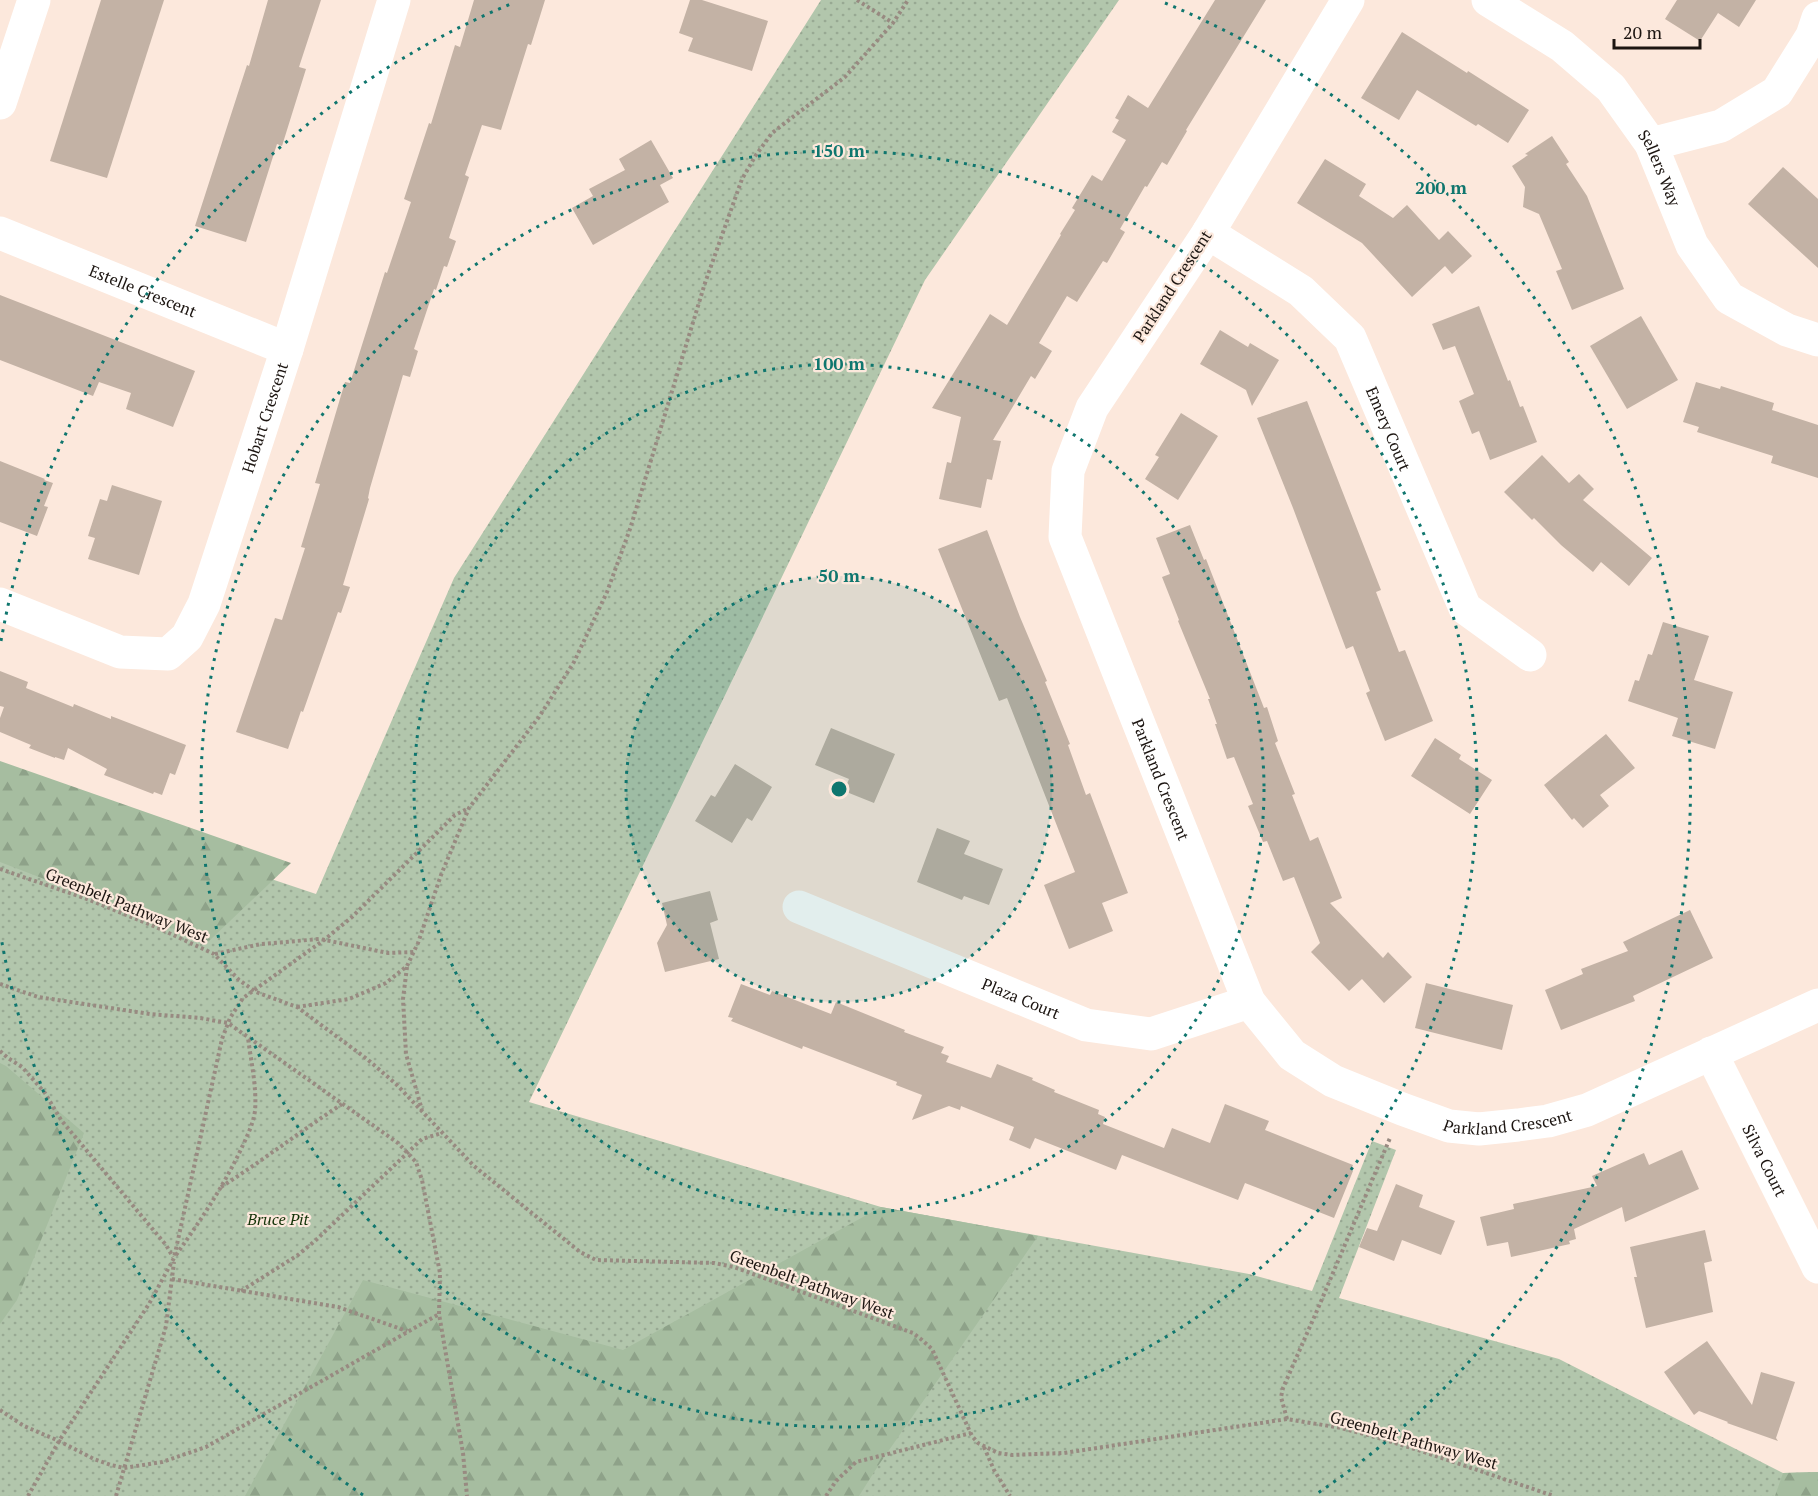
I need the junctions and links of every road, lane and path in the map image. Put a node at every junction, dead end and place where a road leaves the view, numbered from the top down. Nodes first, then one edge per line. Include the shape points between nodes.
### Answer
1 (34, 0) edge
2 (394, 0) edge
3 (857, 0) edge
4 (908, 0) edge
5 (1348, 0) edge
6 (1488, 0) edge
7 (1818, 18) edge
8 (893, 22) junction
9 (0, 103) edge
10 (1651, 144) junction
11 (0, 233) edge
12 (1208, 233) junction
13 (1818, 340) edge
14 (287, 349) junction
15 (0, 604) edge
16 (1530, 655) dead end
17 (469, 808) junction
18 (0, 869) edge
19 (799, 908) dead end
20 (324, 940) junction
21 (414, 952) junction
22 (214, 954) junction
23 (407, 966) junction
24 (0, 984) edge
25 (253, 990) junction
26 (1249, 1002) junction
27 (1818, 1005) edge
28 (297, 1007) junction
29 (228, 1023) junction
30 (248, 1037) junction
31 (0, 1051) edge
32 (1711, 1053) junction
33 (342, 1104) junction
34 (1402, 1109) junction
35 (423, 1111) junction
36 (441, 1133) junction
37 (407, 1152) junction
38 (220, 1188) junction
39 (174, 1258) junction
40 (1818, 1267) edge
41 (172, 1279) junction
42 (241, 1291) junction
43 (439, 1314) junction
44 (407, 1331) junction
45 (0, 1410) edge
46 (1287, 1419) junction
47 (971, 1433) junction
48 (59, 1441) junction
49 (983, 1446) junction
50 (124, 1468) junction
51 (28, 1496) edge
52 (116, 1496) edge
53 (467, 1496) edge
54 (826, 1496) edge
55 (1010, 1496) edge
56 (1554, 1496) edge

1 - 9 street
2 - 14 street, Hobart Crescent
3 - 8 path
4 - 8 path
5 - 12 street, Parkland Crescent
6 - 10 street, Sellers Way via 1562,46 1611,88
7 - 10 street via 1812,36 1777,92 1721,126
8 - 17 path via 845,77 772,133 742,179 607,592 574,662 539,717
10 - 13 street, Sellers Way via 1692,244 1729,298 1787,330
11 - 14 street, Estelle Crescent
12 - 16 street, Emery Court via 1301,291 1350,338 1465,609
12 - 26 street, Parkland Crescent via 1092,408 1068,471 1065,537
14 - 15 street, Hobart Crescent via 204,604 187,637 168,654 120,652
17 - 20 path via 455,815
17 - 21 path
18 - 22 path, Greenbelt Pathway West via 97,903
19 - 26 street, Plaza Court via 1086,1025 1152,1034
20 - 21 path via 388,953
20 - 22 path via 261,944
20 - 25 path
21 - 23 path
22 - 25 path, Greenbelt Pathway West
23 - 28 path via 386,983 349,999
23 - 35 path via 403,999 406,1054
24 - 29 path via 38,997
25 - 28 path, Greenbelt Pathway West
25 - 29 path via 243,998
26 - 34 street, Parkland Crescent via 1292,1055 1333,1081
27 - 32 street, Parkland Crescent
28 - 35 path, Greenbelt Pathway West via 367,1059
29 - 30 path
29 - 39 path
30 - 33 path
30 - 38 path via 253,1123
31 - 39 path via 22,1067 45,1093 62,1120
32 - 34 street, Parkland Crescent via 1587,1110 1548,1121 1479,1129 1449,1126
32 - 40 street, Silva Court
33 - 37 path
33 - 38 path
34 - 46 path via 1283,1388 1281,1397
35 - 36 path, Greenbelt Pathway West
36 - 37 path via 422,1139
36 - 47 path, Greenbelt Pathway West via 474,1166 580,1252 596,1260 734,1267 913,1333 932,1349
37 - 42 path via 316,1240
37 - 43 path via 416,1162 424,1192 440,1273
38 - 39 path
39 - 41 path
39 - 48 path via 149,1304
41 - 42 path
41 - 50 path via 166,1326
42 - 44 path via 338,1307
43 - 44 path
43 - 53 path
44 - 50 path via 206,1447 162,1462
45 - 48 path via 24,1426
46 - 49 path, Greenbelt Pathway West via 1064,1453 1012,1455
46 - 56 path, Greenbelt Pathway West via 1375,1437
47 - 49 path, Greenbelt Pathway West
47 - 54 path via 856,1462
48 - 50 path via 94,1459
48 - 51 path
49 - 55 path
50 - 52 path

